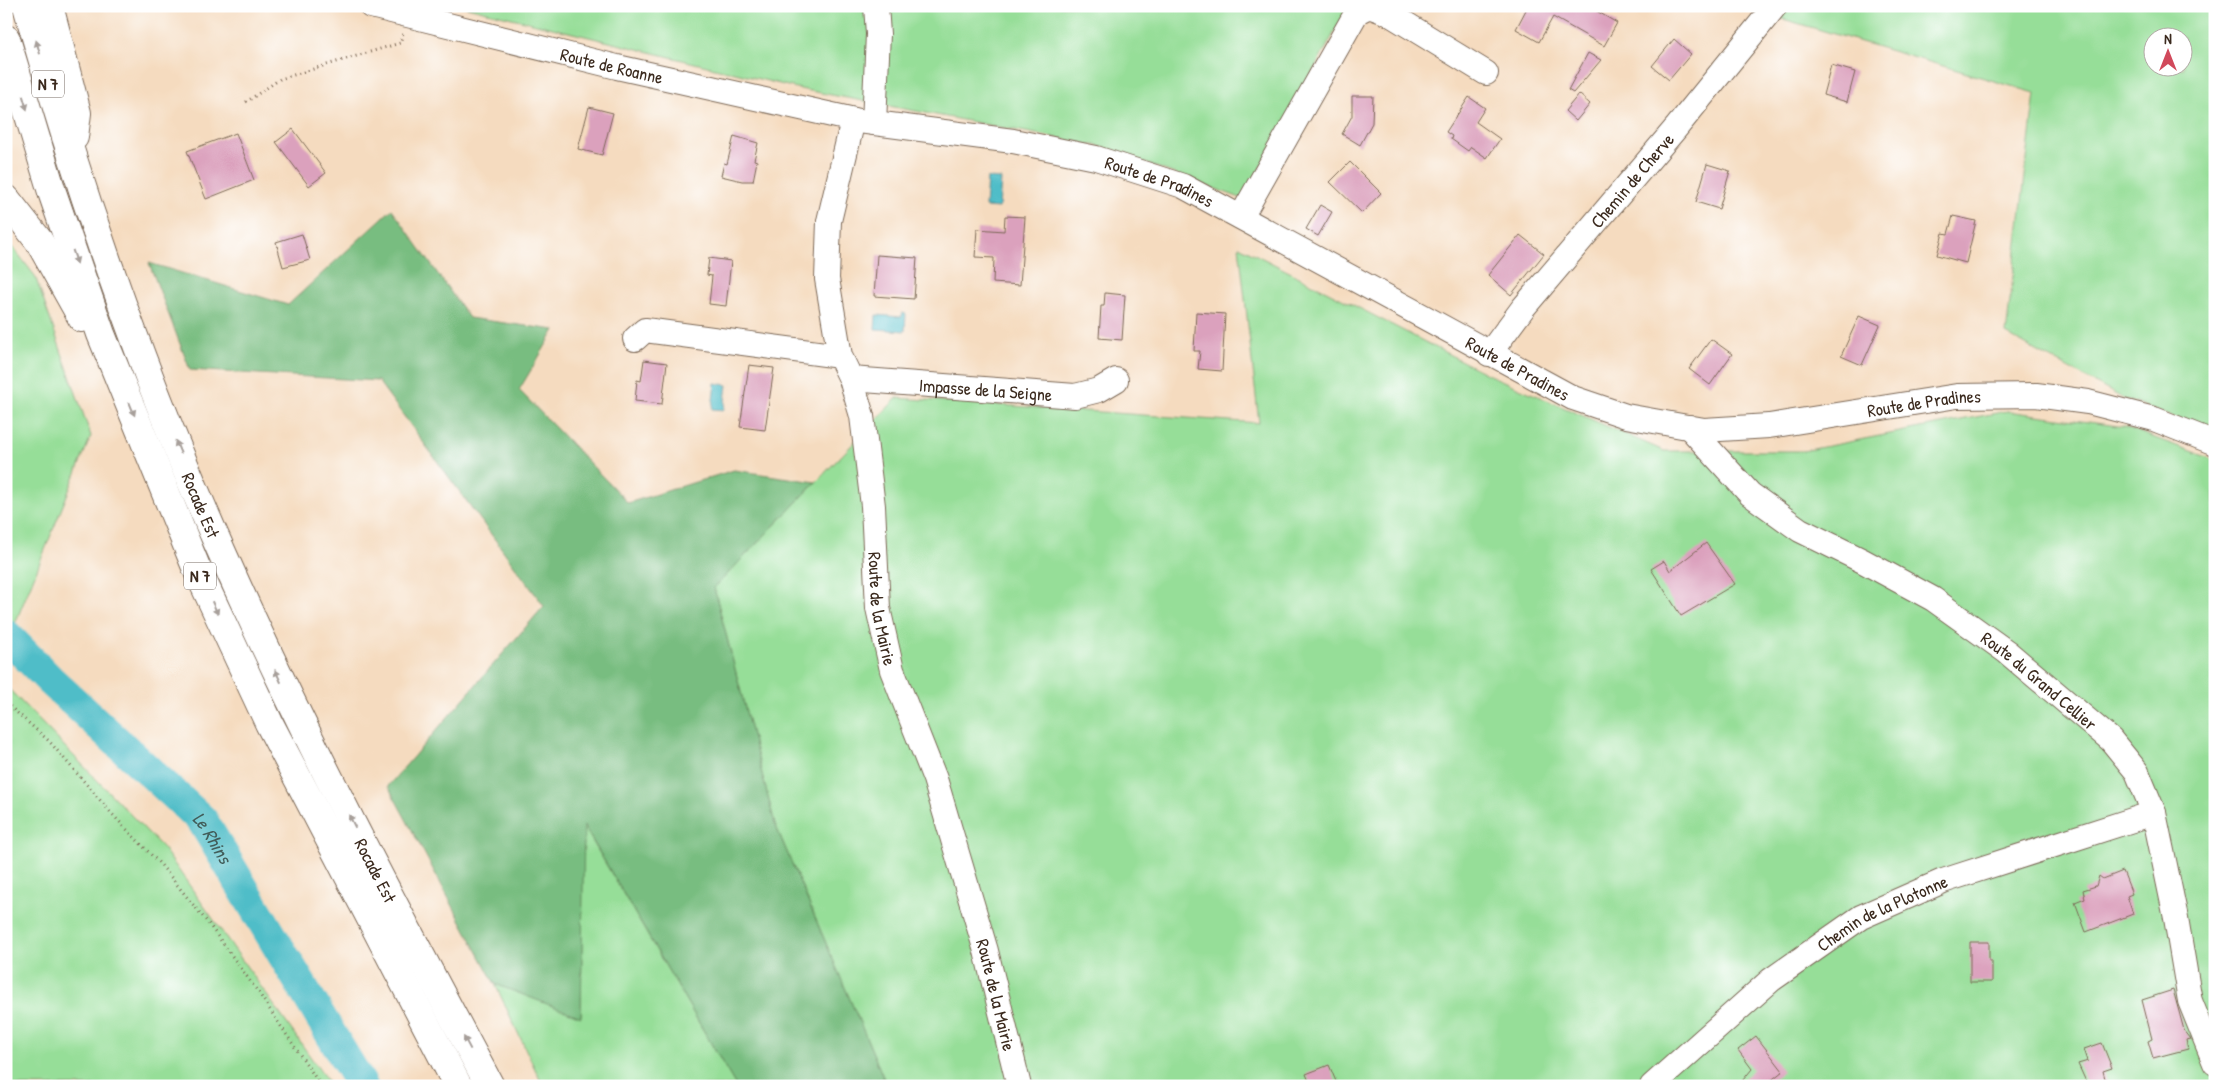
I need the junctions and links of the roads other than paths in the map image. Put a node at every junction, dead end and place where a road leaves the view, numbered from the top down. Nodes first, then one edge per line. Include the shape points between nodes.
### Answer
1 (26, 6) edge
2 (49, 6) edge
3 (372, 6) edge
4 (876, 6) edge
5 (1775, 6) edge
6 (6, 39) edge
7 (1486, 73) dead end
8 (863, 121) junction
9 (72, 160) junction
10 (6, 200) edge
11 (1241, 217) junction
12 (101, 334) junction
13 (635, 339) dead end
14 (1489, 354) junction
15 (840, 356) junction
16 (851, 379) junction
17 (1116, 380) dead end
18 (1689, 427) junction
19 (2215, 443) edge
20 (2154, 813) junction
21 (2215, 1063) edge
22 (458, 1086) edge
23 (490, 1086) edge
24 (1019, 1086) edge
25 (1652, 1086) edge

9 -> 1 highway, Rocade Est / N 7
2 - 9 highway via 77,113
3 - 8 street, Route de Roanne via 617,66
4 - 8 street, Route de la Mairie via 878,34
5 - 14 street, Chemin de Cherve via 1523,308
6 -> 12 highway, Rocade Est / N 7 via 52,192
7 - 11 street via 1388,13 1369,6 1357,12
8 - 11 street, Route de Pradines via 1013,141 1096,158 1183,186
8 - 15 street, Route de la Mairie via 830,221 826,279
23 -> 9 highway, Rocade Est / N 7 via 295,712 223,555 157,397
10 - 12 highway via 39,241 82,318
11 - 14 street, Route de Pradines
12 -> 22 highway, Rocade Est / N 7 via 196,567 269,723
13 - 15 street via 645,330
14 - 18 street, Route de Pradines via 1572,398 1626,416
15 - 16 street, Route de la Mairie
16 - 17 street, Impasse de la Seigne via 1075,396 1099,390
16 - 24 street, Route de la Mairie via 862,416 873,506 878,608 892,670 935,778 986,951
18 - 19 street, Route de Pradines via 1704,430 1769,426 1957,396 2036,395 2088,402 2154,419
18 - 20 street, Route du Grand Cellier via 1750,494 1800,530 1933,599 2007,652 2111,740 2137,772
20 - 21 street, Route du Grand Cellier via 2190,1001
20 - 25 street, Chemin de la Plotonne via 1943,881 1861,918 1772,980

